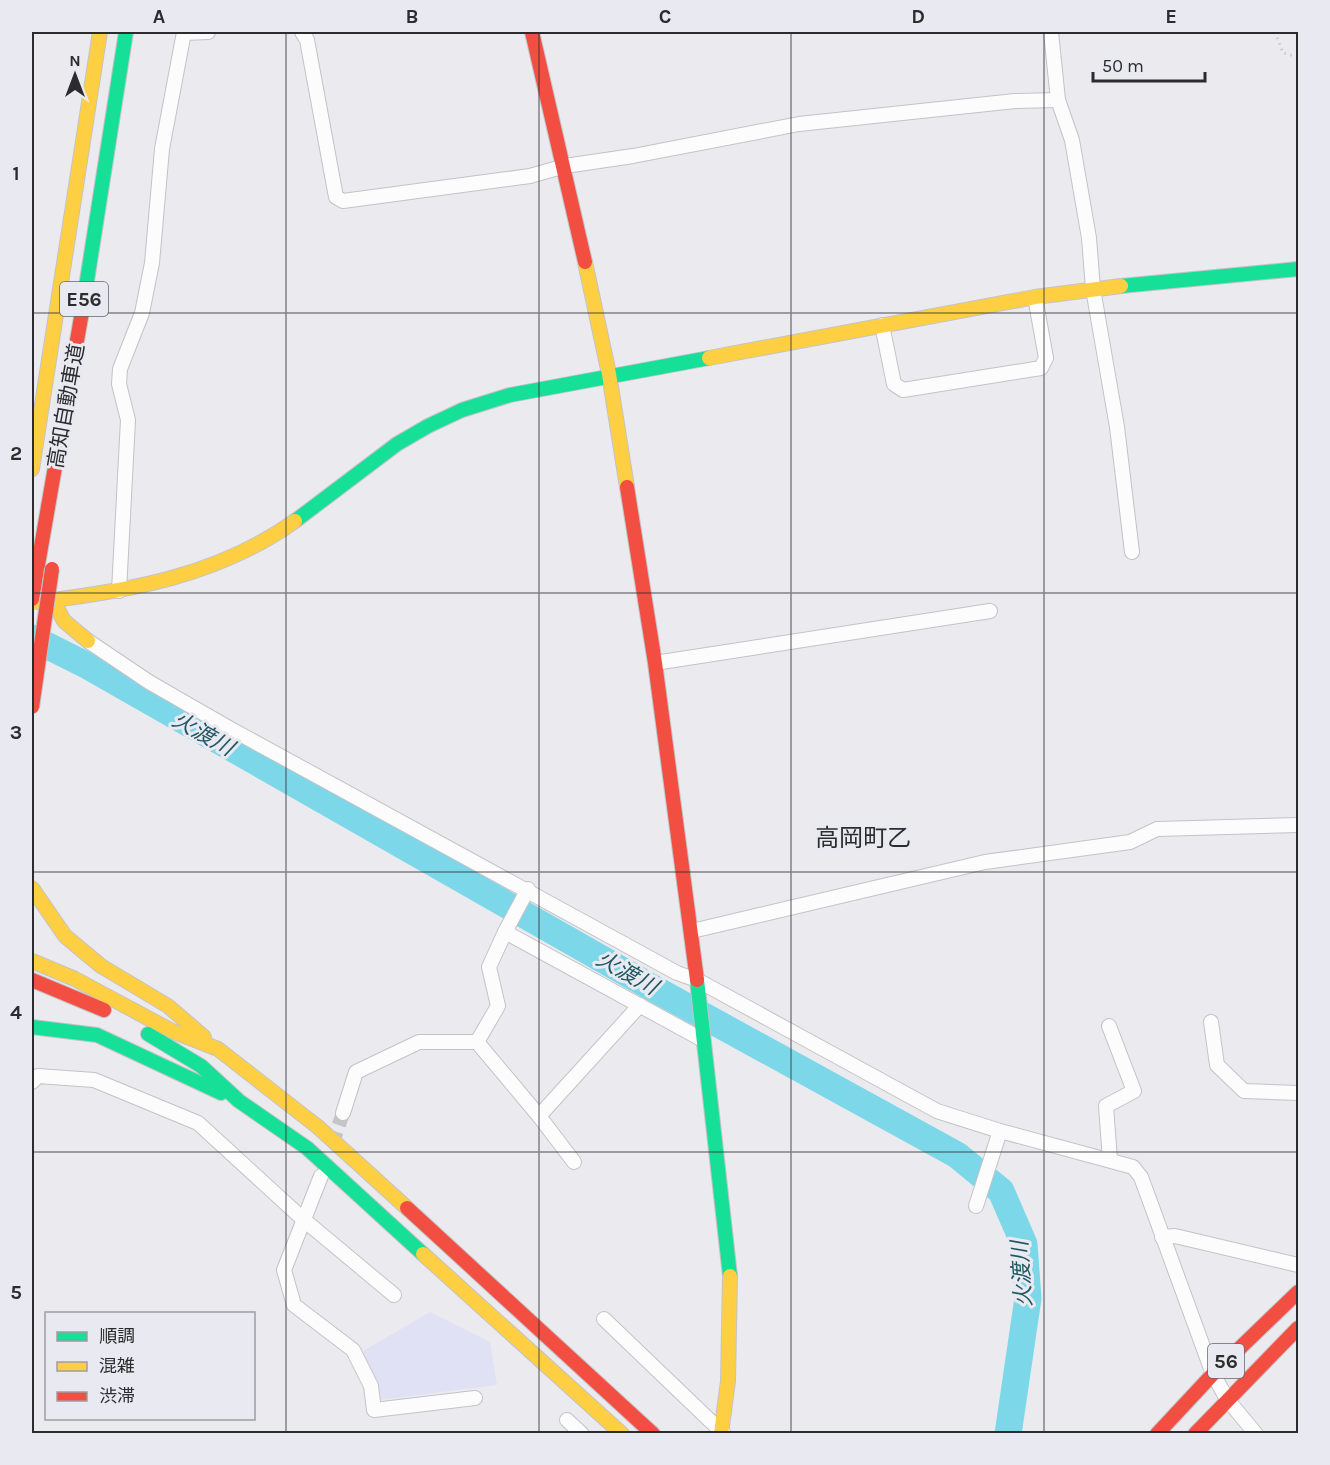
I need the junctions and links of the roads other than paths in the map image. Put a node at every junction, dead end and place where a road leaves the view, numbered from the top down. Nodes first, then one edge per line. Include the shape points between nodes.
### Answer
1 (100, 32) edge
2 (126, 32) edge
3 (184, 32) edge
4 (208, 32) edge
5 (302, 32) edge
6 (532, 32) edge
7 (1051, 32) edge
8 (1058, 99) junction
9 (565, 166) junction
10 (1299, 269) edge
11 (1093, 289) junction
12 (1035, 297) junction
13 (882, 325) junction
14 (609, 374) junction
15 (32, 469) edge
16 (1132, 552) dead end
17 (45, 568) junction
18 (119, 591) junction
19 (52, 600) junction
20 (32, 601) edge
21 (990, 611) dead end
22 (88, 641) joint
23 (655, 663) junction
24 (32, 707) edge
25 (1299, 825) edge
26 (32, 888) edge
27 (525, 893) junction
28 (507, 928) junction
29 (692, 931) junction
30 (32, 961) edge
31 (32, 981) edge
32 (697, 984) junction
33 (640, 1005) junction
34 (1211, 1022) dead end
35 (1109, 1026) dead end
36 (32, 1027) edge
37 (703, 1034) junction
38 (477, 1042) junction
39 (218, 1049) junction
40 (32, 1082) edge
41 (1299, 1093) edge
42 (239, 1101) junction
43 (343, 1113) tunnel mouth
44 (539, 1116) junction
45 (1000, 1131) junction
46 (1110, 1160) junction
47 (574, 1162) dead end
48 (321, 1176) dead end
49 (976, 1206) dead end
50 (304, 1220) junction
51 (1162, 1237) junction
52 (1299, 1265) edge
53 (1299, 1292) edge
54 (394, 1295) dead end
55 (604, 1319) dead end
56 (1299, 1328) edge
57 (1213, 1374) junction
58 (475, 1398) dead end
59 (1227, 1399) junction
60 (567, 1420) dead end
61 (722, 1433) edge
62 (582, 1434) edge
63 (622, 1434) edge
64 (653, 1434) edge
65 (1157, 1434) edge
66 (1195, 1434) edge
67 (1256, 1434) edge

1 - 15 main road, 高知自動車道 / E56
2 - 17 main road, 高知自動車道 / E56 via 69,393 63,471
3 - 4 street
3 - 18 street via 162,149 152,263 142,313 120,369 119,384 128,420
5 - 9 street via 307,40 336,197 343,201 530,176
6 - 9 main road
7 - 8 street
8 - 9 street via 799,124
8 - 11 street via 1072,140 1081,186
9 - 14 main road
10 - 11 main road
11 - 12 main road
11 - 16 street via 1117,427
12 - 13 main road
12 - 13 street via 1046,358 1041,368 903,390 894,384
13 - 14 main road
14 - 18 main road via 476,404 400,443 264,542 197,572
14 - 23 main road
17 - 20 main road
17 - 24 main road, bridge
18 - 19 main road
19 - 20 main road
19 - 22 main road via 64,621
21 - 23 street
22 - 27 street via 149,682
23 - 29 main road
25 - 29 street via 1157,829 1130,842 985,862
26 - 39 main road via 65,936 101,966 168,1006
27 - 28 street
27 - 32 street
28 - 33 street
28 - 38 street via 489,967 498,1006
29 - 32 main road
30 - 39 main road via 75,979 172,1031
31 - 42 main road via 122,1018 201,1066
32 - 37 main road
32 - 45 street via 937,1111
33 - 37 street
33 - 44 street
34 - 41 street via 1217,1065 1244,1091
35 - 46 street via 1134,1091 1106,1106
36 - 42 main road via 97,1035
37 - 61 main road via 732,1292
38 - 43 street via 419,1042 356,1072
38 - 44 street
39 - 64 main road via 318,1127
40 - 50 street via 38,1076 94,1080 198,1123
42 - 63 main road via 307,1148
44 - 47 street
45 - 46 street
45 - 49 street
46 - 51 street via 1133,1167 1141,1178
48 - 50 street
50 - 54 street
50 - 58 street via 285,1270 294,1305 353,1350 371,1386 374,1410
51 - 52 street via 1175,1236
51 - 57 street
53 - 57 main road, 56
55 - 61 street
56 - 59 main road, 56
57 - 59 street
57 - 65 main road, 56
59 - 66 main road, 56
59 - 67 street
60 - 62 street

